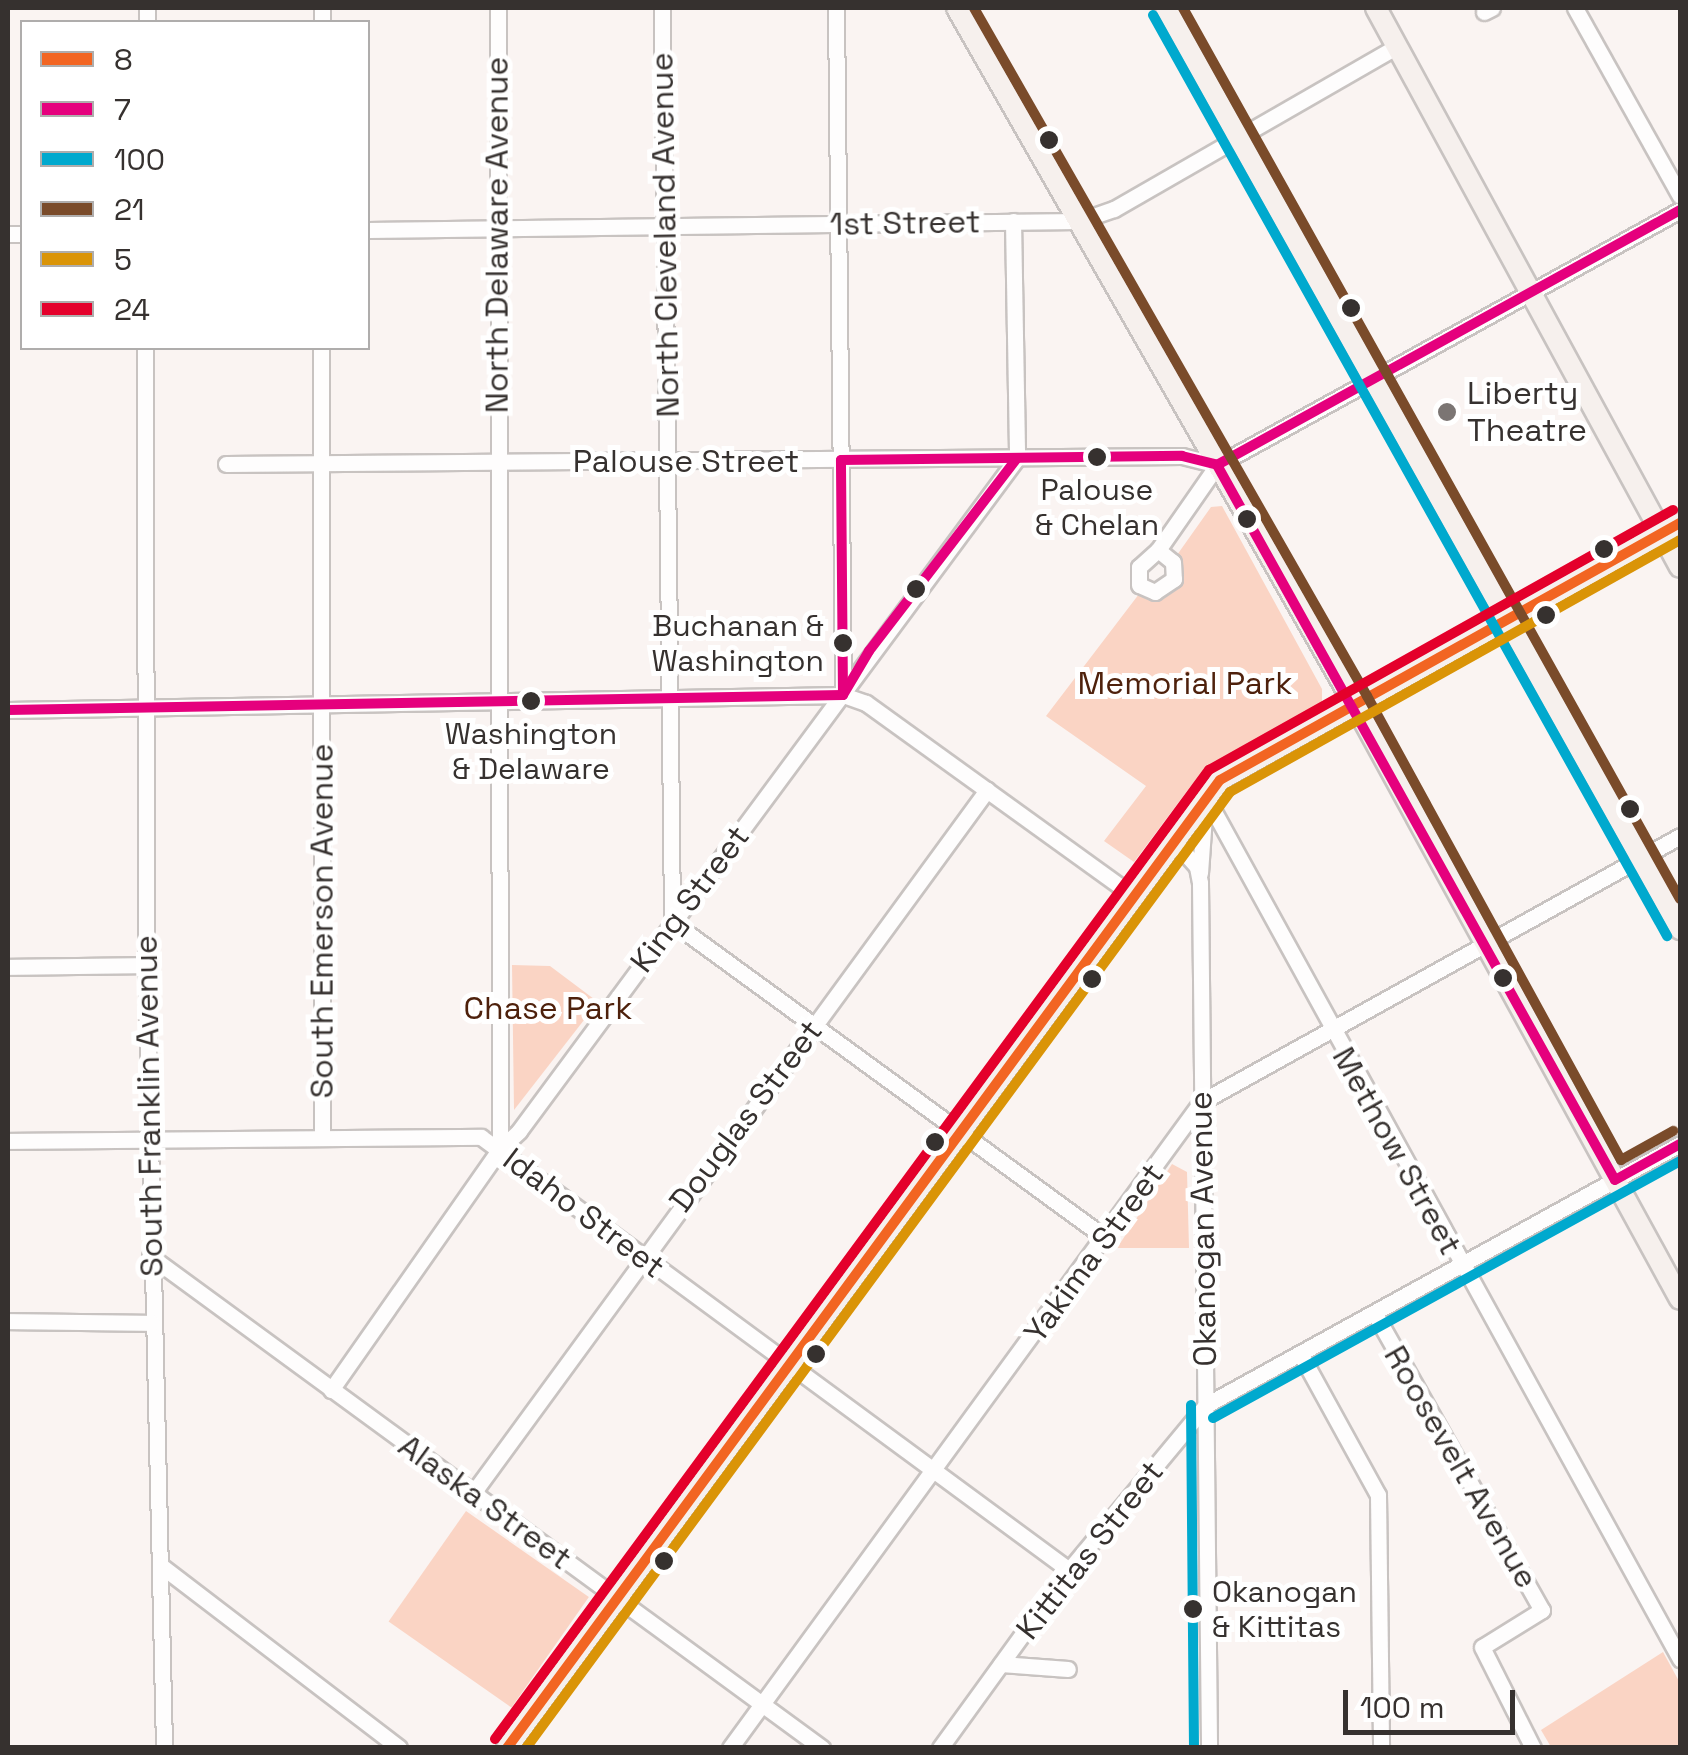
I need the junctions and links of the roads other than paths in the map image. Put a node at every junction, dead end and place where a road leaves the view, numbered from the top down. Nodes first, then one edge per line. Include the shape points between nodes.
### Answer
1 (498, 8) edge
2 (662, 8) edge
3 (836, 8) edge
4 (957, 8) edge
5 (1166, 8) edge
6 (1376, 8) edge
7 (1575, 8) edge
8 (1398, 46) junction
9 (1238, 138) junction
10 (1680, 196) edge
11 (1680, 210) edge
12 (1013, 221) junction
13 (1080, 221) junction
14 (665, 225) junction
15 (839, 225) junction
16 (497, 228) junction
17 (370, 230) edge
18 (1530, 293) junction
19 (145, 350) edge
20 (321, 350) edge
21 (1373, 380) junction
22 (1017, 458) junction
23 (841, 460) junction
24 (496, 462) junction
25 (669, 462) junction
26 (226, 464) dead end
27 (321, 464) junction
28 (1217, 465) junction
29 (1671, 528) edge
30 (1158, 550) dead end
31 (1680, 567) edge
32 (1506, 619) junction
33 (843, 695) junction
34 (670, 696) junction
35 (497, 700) junction
36 (1354, 703) junction
37 (321, 704) junction
38 (145, 708) junction
39 (8, 710) edge
40 (987, 790) junction
41 (1206, 797) junction
42 (1680, 836) edge
43 (1173, 840) junction
44 (1642, 856) junction
45 (1200, 883) junction
46 (1132, 895) junction
47 (672, 922) junction
48 (1680, 929) edge
49 (1487, 945) junction
50 (146, 965) junction
51 (8, 966) edge
52 (814, 1024) junction
53 (1329, 1028) junction
54 (1201, 1102) junction
55 (960, 1128) junction
56 (322, 1137) junction
57 (149, 1140) junction
58 (8, 1141) edge
59 (1680, 1144) edge
60 (500, 1148) junction
61 (1614, 1180) junction
62 (1107, 1239) junction
63 (150, 1256) junction
64 (641, 1258) junction
65 (1462, 1265) junction
66 (1680, 1299) edge
67 (1375, 1314) junction
68 (8, 1322) edge
69 (152, 1323) junction
70 (1301, 1355) junction
71 (790, 1365) junction
72 (331, 1390) junction
73 (1206, 1405) junction
74 (934, 1471) junction
75 (473, 1493) junction
76 (160, 1564) junction
77 (1069, 1570) junction
78 (616, 1598) junction
79 (1680, 1660) edge
80 (1001, 1664) junction
81 (1068, 1670) dead end
82 (762, 1704) junction
83 (168, 1745) edge
84 (399, 1748) edge
85 (508, 1748) edge
86 (730, 1748) edge
87 (822, 1748) edge
88 (940, 1748) edge
89 (1209, 1748) edge
90 (1382, 1748) edge
91 (1533, 1748) edge

1 - 16 street, North Delaware Avenue
2 - 14 street, North Cleveland Avenue
3 - 15 street
4 - 13 main road
5 - 9 main road
6 - 8 main road
7 - 10 street
8 - 9 street, 1st Street
8 - 18 main road
9 - 13 street, 1st Street via 1106,213
9 - 21 main road
11 - 18 street
12 - 13 street, 1st Street
12 - 15 street, 1st Street
12 - 22 street
13 - 28 main road
14 - 15 street, 1st Street
14 - 16 street, 1st Street
14 - 25 street, North Cleveland Avenue
15 - 23 street
16 - 17 street, 1st Street
16 - 24 street, North Delaware Avenue
18 - 21 street
18 - 29 main road
19 - 38 street, South Franklin Avenue
20 - 27 street, South Emerson Avenue
21 - 28 street
21 - 32 main road
22 - 23 street, Palouse Street
22 - 28 street, Palouse Street via 1182,456
22 - 33 street, King Street via 897,612
23 - 25 street, Palouse Street
23 - 33 street
24 - 25 street, Palouse Street
24 - 27 street, Palouse Street
24 - 35 street, North Delaware Avenue
25 - 34 street, North Cleveland Avenue
26 - 27 street, Palouse Street
27 - 37 street, South Emerson Avenue
28 - 30 street
28 - 36 main road
29 - 31 main road
29 - 32 main road
32 - 36 main road
32 - 44 main road
33 - 34 street
33 - 40 street via 866,703
33 - 47 street, King Street
34 - 35 street
34 - 47 street, North Cleveland Avenue
35 - 37 street
35 - 60 street, North Delaware Avenue
36 - 41 main road via 1244,764
36 - 49 main road
37 - 38 street
37 - 56 street, South Emerson Avenue
38 - 39 street
38 - 50 street, South Franklin Avenue
40 - 46 street
40 - 52 street, Douglas Street
41 - 43 main road
41 - 45 street, Okanogan Avenue
41 - 53 street, Methow Street
42 - 44 street, Yakima Street
43 - 45 street via 1197,867
43 - 46 main road
44 - 48 main road
44 - 49 street, Yakima Street
45 - 54 street, Okanogan Avenue
46 - 55 main road
47 - 52 street
47 - 60 street, King Street
49 - 53 street, Yakima Street
49 - 61 main road
50 - 51 street
50 - 57 street, South Franklin Avenue
52 - 55 street
52 - 64 street, Douglas Street
53 - 54 street, Yakima Street
53 - 65 street, Methow Street
54 - 62 street, Yakima Street
54 - 73 street, Okanogan Avenue
55 - 62 street
55 - 71 main road
56 - 57 street, Idaho Street
56 - 60 street, Idaho Street via 481,1137
57 - 58 street, Idaho Street
57 - 63 street, South Franklin Avenue
59 - 61 street, Kittitas Street
60 - 64 street, Idaho Street
60 - 72 street, King Street
61 - 65 street, Kittitas Street
61 - 66 main road
62 - 74 street, Yakima Street
63 - 69 street, South Franklin Avenue
63 - 72 street, Alaska Street
64 - 71 street, Idaho Street
64 - 75 street, Douglas Street
65 - 67 street, Kittitas Street
65 - 79 street, Methow Street
67 - 70 street, Kittitas Street
67 - 91 street, Roosevelt Avenue via 1542,1610 1482,1647
68 - 69 street
69 - 76 street, South Franklin Avenue
70 - 73 street, Kittitas Street
70 - 90 street via 1378,1496
71 - 74 street, Idaho Street
71 - 78 main road
72 - 75 street, Alaska Street
73 - 77 street, Kittitas Street
73 - 89 street, Okanogan Avenue
74 - 77 street, Idaho Street
74 - 82 street, Yakima Street
75 - 78 street, Alaska Street
76 - 83 street, South Franklin Avenue
76 - 84 street
77 - 80 street, Kittitas Street
78 - 82 street, Alaska Street
78 - 85 main road
80 - 81 street
80 - 88 street, Kittitas Street
82 - 86 street, Yakima Street
82 - 87 street, Alaska Street

